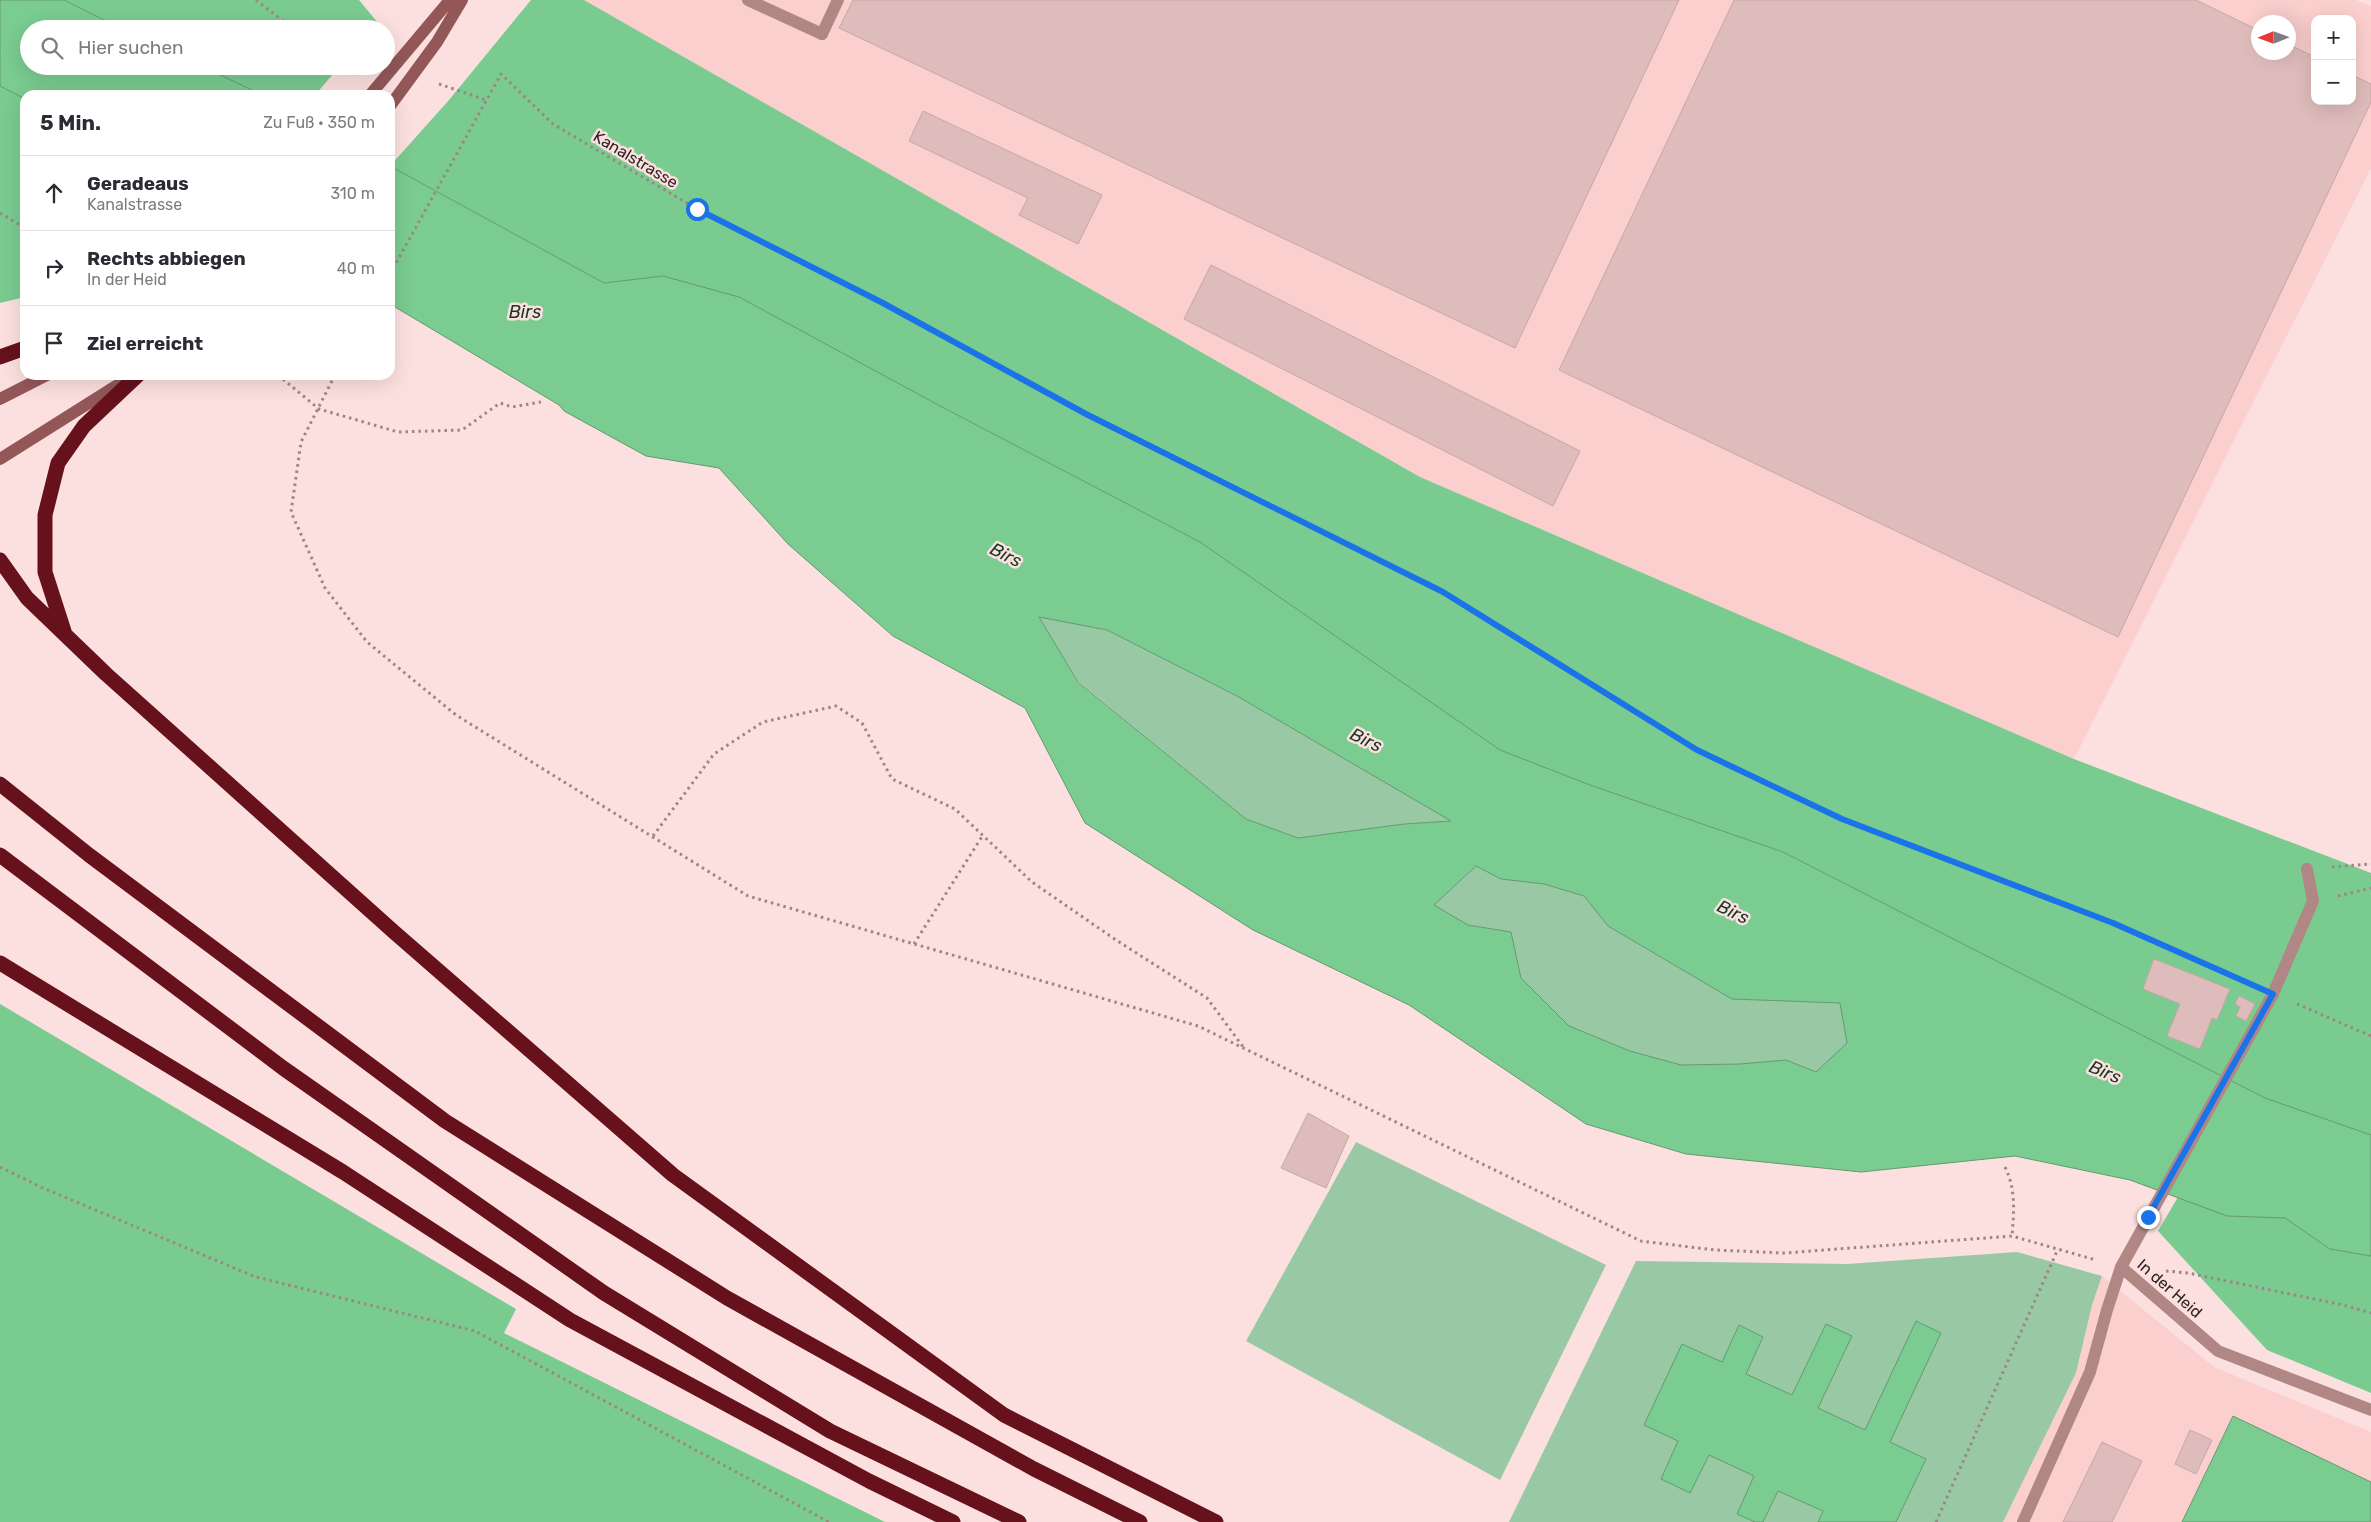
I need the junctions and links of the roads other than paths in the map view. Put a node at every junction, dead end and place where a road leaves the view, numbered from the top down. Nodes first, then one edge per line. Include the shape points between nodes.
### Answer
1 (450, 0) edge
2 (462, 0) edge
3 (748, 0) edge
4 (838, 0) edge
5 (395, 65) edge
6 (387, 75) edge
7 (374, 90) edge
8 (395, 99) edge
9 (20, 350) edge
10 (0, 357) edge
11 (37, 380) edge
12 (126, 380) edge
13 (133, 380) edge
14 (0, 399) edge
15 (0, 459) edge
16 (0, 560) edge
17 (64, 632) junction
18 (0, 784) edge
19 (0, 855) edge
20 (2307, 869) road end
21 (0, 963) edge
22 (2121, 1267) junction
23 (2371, 1410) edge
24 (952, 1522) edge
25 (1020, 1522) edge
26 (1140, 1522) edge
27 (1216, 1522) edge
28 (2023, 1522) edge

1 - 5 main road, bridge
2 - 8 main road, bridge via 438,42
3 - 4 street via 822,34
6 - 7 main road, bridge
9 - 10 highway
11 - 14 main road
12 - 15 main road
13 - 17 highway via 84,426 58,463 46,515 45,572
16 - 17 highway via 27,598
17 - 27 highway via 106,674 394,932 673,1175 1004,1415
18 - 26 highway via 89,855 445,1121 727,1298 1034,1470
19 - 25 highway via 283,1068 604,1293 830,1431
20 - 22 street, In der Heid via 2313,901 2273,994
21 - 24 highway via 343,1172 570,1320 869,1481
22 - 23 street, In der Heid via 2218,1351
22 - 28 street via 2090,1372

